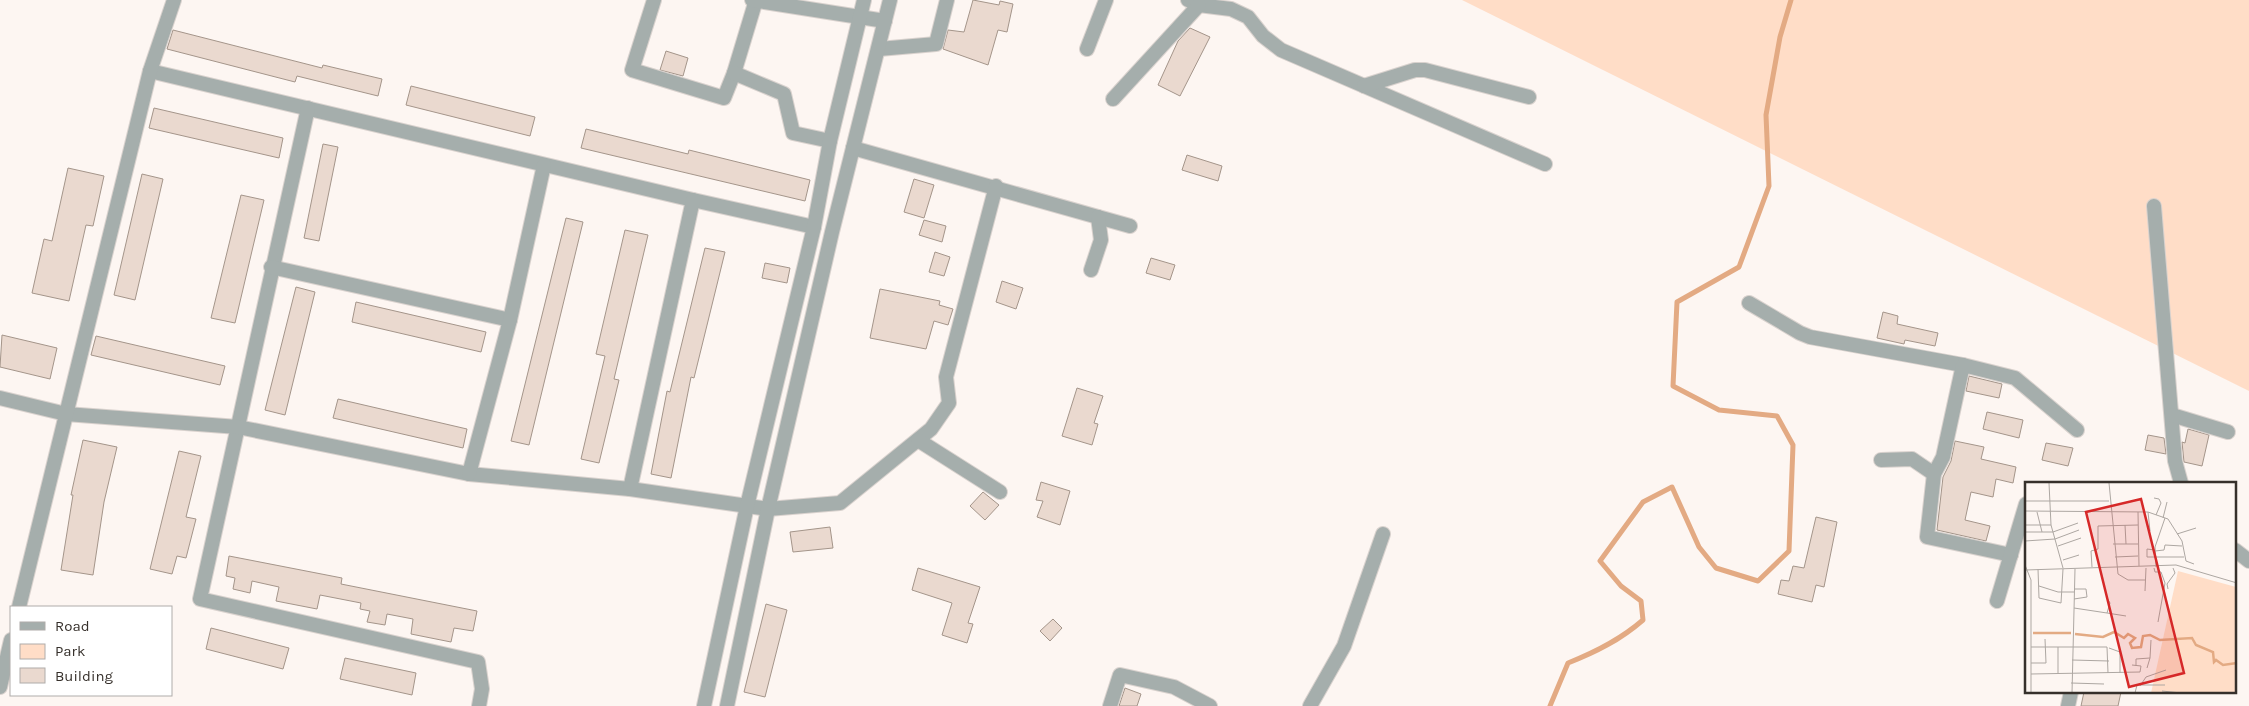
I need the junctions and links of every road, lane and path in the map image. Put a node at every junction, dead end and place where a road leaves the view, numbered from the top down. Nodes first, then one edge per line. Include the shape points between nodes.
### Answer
1 (174, 0) edge
2 (654, 0) edge
3 (755, 0) edge
4 (864, 0) edge
5 (890, 0) edge
6 (947, 0) edge
7 (1106, 0) edge
8 (1194, 2) edge
9 (860, 17) junction
10 (885, 21) junction
11 (879, 49) junction
12 (1087, 49) dead end
13 (150, 71) junction
14 (734, 73) junction
15 (1364, 86) junction
16 (1529, 97) dead end
17 (1113, 99) dead end
18 (308, 108) junction
19 (830, 141) junction
20 (853, 148) junction
21 (1545, 164) dead end
22 (544, 165) junction
23 (996, 186) junction
24 (693, 200) junction
25 (2154, 206) dead end
26 (1098, 217) junction
27 (1130, 226) dead end
28 (814, 227) junction
29 (271, 267) junction
30 (1091, 270) dead end
31 (1749, 304) dead end
32 (510, 320) junction
33 (1963, 365) junction
34 (0, 398) edge
35 (66, 414) junction
36 (2172, 415) junction
37 (238, 427) junction
38 (2077, 430) dead end
39 (2228, 432) dead end
40 (918, 440) junction
41 (1881, 460) dead end
42 (469, 474) junction
43 (1934, 474) junction
44 (2180, 482) edge
45 (630, 489) junction
46 (1000, 492) dead end
47 (747, 506) junction
48 (2025, 507) edge
49 (768, 509) junction
50 (1383, 534) dead end
51 (2236, 551) edge
52 (2011, 555) junction
53 (2249, 561) edge
54 (1996, 601) dead end
55 (19, 606) edge
56 (10, 644) edge
57 (0, 687) edge
58 (479, 706) edge
59 (704, 706) edge
60 (728, 706) edge
61 (1110, 706) edge
62 (1210, 706) edge
63 (1310, 706) edge

1 - 13 street
2 - 14 street via 632,70 724,98
3 - 9 street
3 - 14 street
4 - 9 street
5 - 10 street
6 - 11 street via 936,44
7 - 12 street
8 - 15 street via 1231,8 1248,17 1263,36 1281,50
8 - 17 street
9 - 10 street
9 - 19 street
10 - 11 street
11 - 20 street
13 - 18 street
13 - 35 street
14 - 19 street via 784,94 793,133
15 - 16 street via 1415,70 1425,70
15 - 21 street
18 - 22 street
18 - 29 street
19 - 28 street
20 - 23 street
20 - 49 street
22 - 24 street
22 - 32 street
23 - 26 street
23 - 40 street via 946,378 949,403 931,429
24 - 28 street
24 - 45 street
25 - 36 street
26 - 27 street
26 - 30 street via 1101,240
28 - 47 street
29 - 32 street
29 - 37 street
31 - 33 street via 1810,336
32 - 42 street
33 - 38 street via 2015,378
33 - 43 street via 1943,457
34 - 35 street
35 - 37 street
35 - 55 street
36 - 39 street
36 - 44 street via 2175,461
37 - 42 street
37 - 58 street via 200,599 478,662 482,689
40 - 46 street
40 - 49 street via 840,503
41 - 43 street via 1912,459
42 - 45 street
43 - 52 street via 1927,537
45 - 47 street
47 - 49 street
47 - 59 street
48 - 52 street
49 - 60 street
50 - 63 street via 1344,646
51 - 53 street
52 - 54 street
56 - 57 street
61 - 62 street via 1120,675 1174,687

